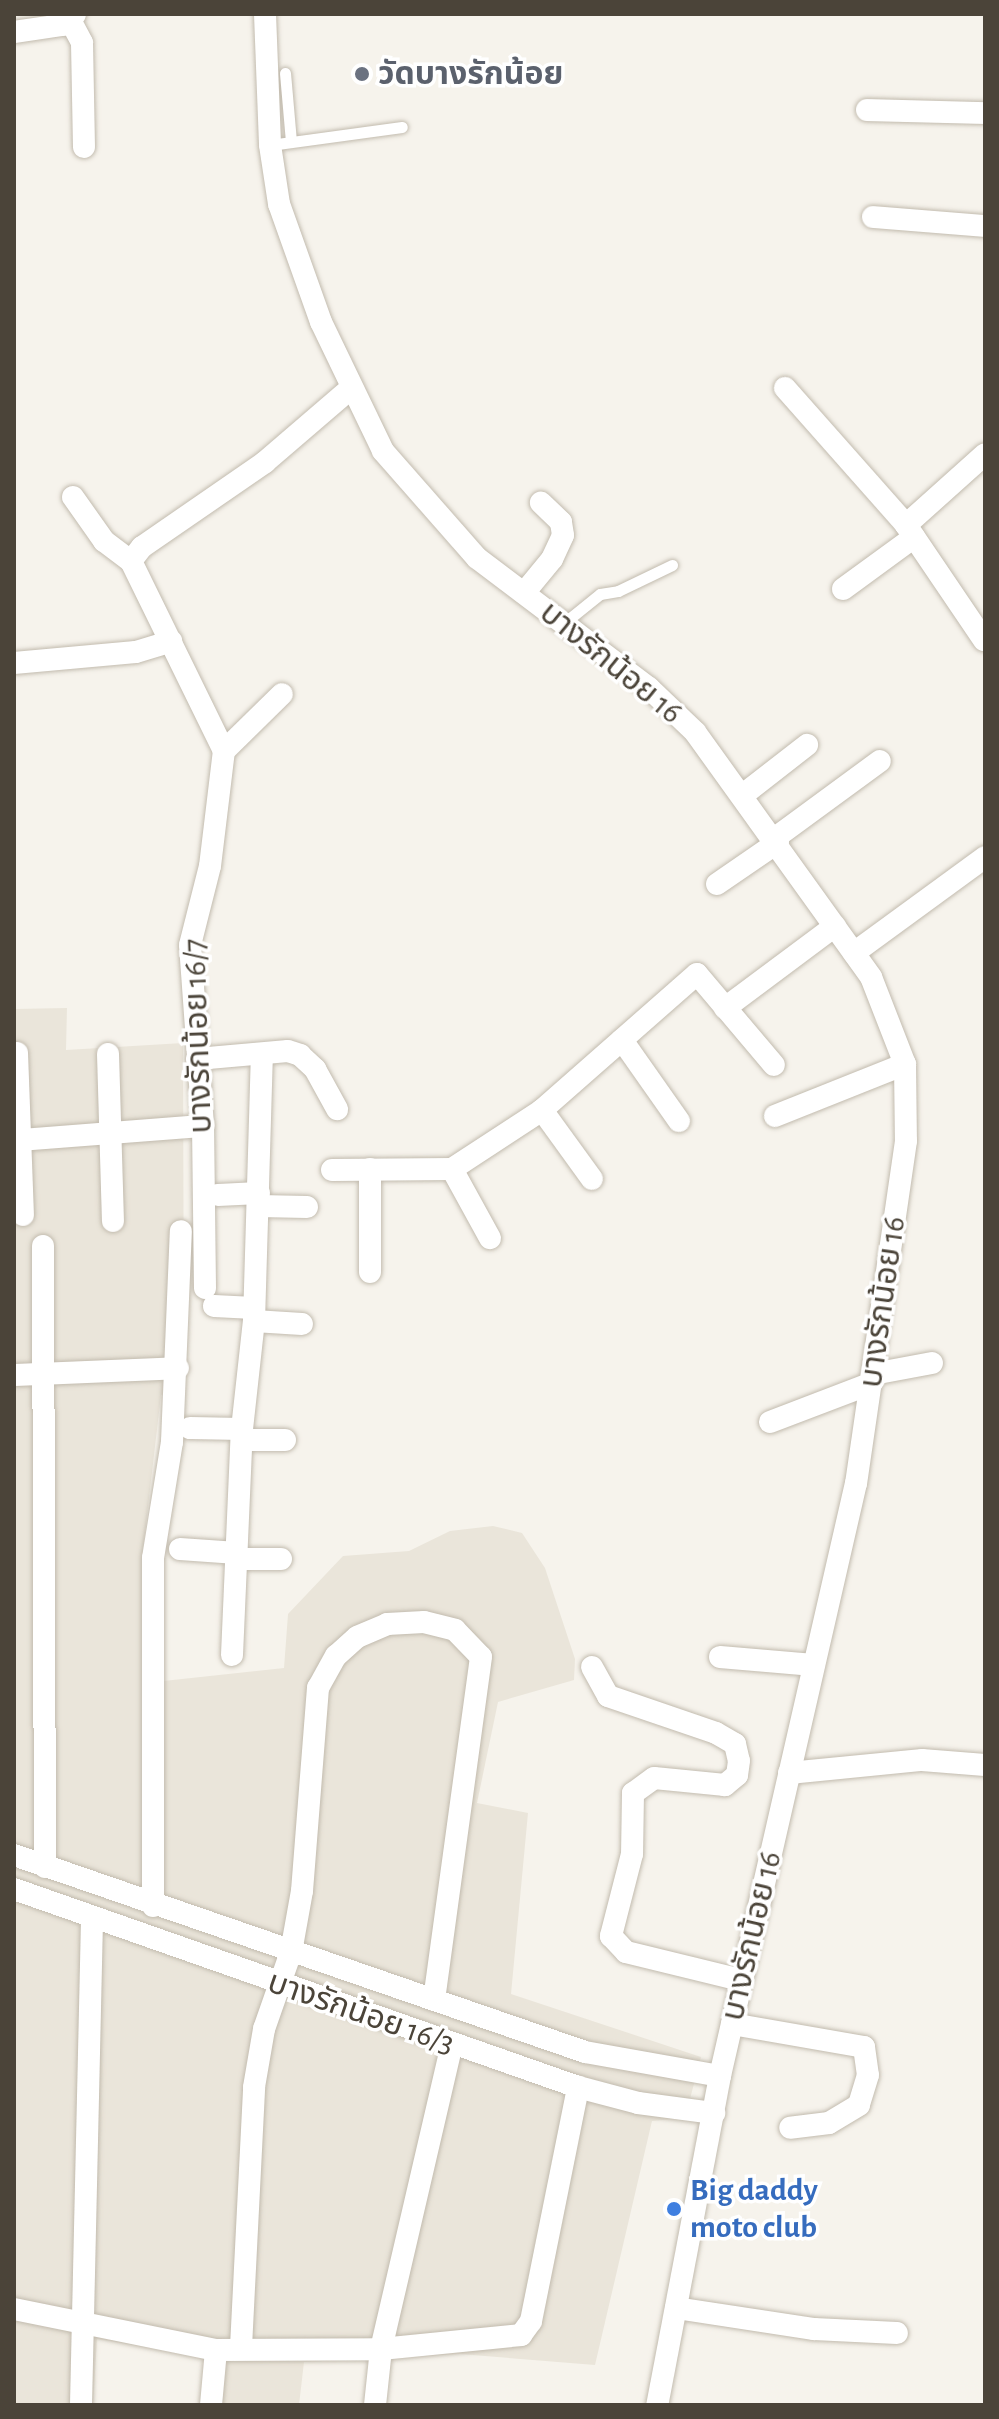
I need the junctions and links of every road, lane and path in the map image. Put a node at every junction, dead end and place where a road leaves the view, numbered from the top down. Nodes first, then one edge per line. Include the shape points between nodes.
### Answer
1 (265, 14) edge
2 (73, 17) edge
3 (14, 32) edge
4 (285, 73) dead end
5 (867, 110) dead end
6 (985, 113) edge
7 (402, 127) dead end
8 (280, 143) junction
9 (84, 147) dead end
10 (873, 217) dead end
11 (985, 226) edge
12 (785, 388) dead end
13 (350, 389) junction
14 (985, 454) edge
15 (73, 497) dead end
16 (541, 503) dead end
17 (910, 531) junction
18 (131, 561) junction
19 (672, 565) dead end
20 (843, 589) dead end
21 (524, 593) junction
22 (564, 623) junction
23 (984, 640) edge
24 (171, 641) junction
25 (14, 663) edge
26 (282, 694) dead end
27 (807, 745) dead end
28 (224, 751) junction
29 (880, 761) dead end
30 (744, 794) junction
31 (776, 840) junction
32 (985, 857) edge
33 (717, 884) dead end
34 (835, 926) junction
35 (854, 953) junction
36 (725, 1008) junction
37 (622, 1040) junction
38 (17, 1053) dead end
39 (108, 1054) dead end
40 (262, 1055) junction
41 (197, 1059) junction
42 (905, 1064) junction
43 (774, 1065) dead end
44 (337, 1109) dead end
45 (542, 1110) junction
46 (775, 1116) dead end
47 (679, 1121) dead end
48 (203, 1126) junction
49 (109, 1135) junction
50 (20, 1140) junction
51 (370, 1169) junction
52 (452, 1169) junction
53 (332, 1170) dead end
54 (592, 1179) dead end
55 (218, 1195) dead end
56 (259, 1200) junction
57 (307, 1207) dead end
58 (23, 1215) dead end
59 (113, 1221) dead end
60 (181, 1231) dead end
61 (490, 1238) dead end
62 (43, 1246) dead end
63 (370, 1272) dead end
64 (254, 1315) junction
65 (302, 1324) dead end
66 (932, 1363) dead end
67 (178, 1368) junction
68 (45, 1373) junction
69 (14, 1375) edge
70 (873, 1379) junction
71 (770, 1422) dead end
72 (190, 1428) dead end
73 (242, 1435) junction
74 (285, 1440) dead end
75 (180, 1549) dead end
76 (237, 1556) junction
77 (281, 1559) dead end
78 (232, 1655) dead end
79 (720, 1657) dead end
80 (814, 1665) junction
81 (592, 1667) dead end
82 (985, 1765) edge
83 (789, 1773) junction
84 (14, 1855) edge
85 (45, 1867) junction
86 (14, 1889) edge
87 (153, 1906) junction
88 (92, 1918) junction
89 (291, 1952) junction
90 (741, 1980) junction
91 (276, 1984) junction
92 (434, 2000) junction
93 (732, 2024) junction
94 (452, 2045) junction
95 (622, 2061) junction
96 (720, 2076) junction
97 (578, 2087) junction
98 (615, 2096) junction
99 (714, 2113) junction
100 (790, 2128) dead end
101 (676, 2308) junction
102 (14, 2309) edge
103 (87, 2327) junction
104 (897, 2333) dead end
105 (241, 2347) junction
106 (381, 2349) junction
107 (216, 2350) junction
108 (81, 2405) edge
109 (211, 2405) edge
110 (375, 2405) edge
111 (657, 2405) edge

1 - 8 street, บางรักน้อย 16
2 - 3 street
2 - 9 street via 82,43
4 - 8 lane
5 - 6 street
7 - 8 lane
8 - 13 street, บางรักน้อย 16 via 279,204
10 - 11 street
12 - 17 street
13 - 18 street via 265,462 142,547
13 - 21 street, บางรักน้อย 16 via 383,451 429,508 477,558
14 - 17 street
15 - 18 street via 104,541
16 - 21 street via 561,522 563,535 552,559
17 - 20 street
17 - 23 street
18 - 24 street
19 - 22 lane via 600,594
21 - 22 street, บางรักน้อย 16
22 - 30 street, บางรักน้อย 16 via 679,714
24 - 25 street via 136,652
24 - 28 street
26 - 28 street
27 - 30 street
28 - 41 street, บางรักน้อย 16/7 via 210,866 191,934
29 - 31 street
30 - 31 street, บางรักน้อย 16
31 - 33 street
31 - 34 street, บางรักน้อย 16
32 - 35 street
34 - 35 street, บางรักน้อย 16
34 - 36 street
35 - 42 street, บางรักน้อย 16 via 891,1018
36 - 37 street via 697,974
36 - 43 street
37 - 45 street
37 - 47 street
38 - 50 street
39 - 49 street
40 - 41 street
40 - 44 street via 300,1055 315,1069
40 - 56 street
41 - 48 street, บางรักน้อย 16/7
42 - 46 street
42 - 70 street, บางรักน้อย 16 via 906,1141
45 - 52 street
45 - 54 street
48 - 49 street
48 - 64 street, บางรักน้อย 16/7 via 209,1297
49 - 50 street
49 - 59 street
50 - 58 street
51 - 52 street
51 - 53 street
51 - 63 street
52 - 61 street
55 - 56 street
56 - 57 street
56 - 64 street
60 - 67 street
62 - 68 street
64 - 65 street
64 - 73 street
66 - 70 street
67 - 68 street
67 - 87 street via 153,1558
68 - 69 street
68 - 85 street
70 - 71 street
70 - 80 street, บางรักน้อย 16
72 - 73 street
73 - 74 street
73 - 76 street
75 - 76 street
76 - 77 street
76 - 78 street
79 - 80 street
80 - 83 street, บางรักน้อย 16
81 - 90 street via 608,1696 716,1733 735,1744 739,1761 737,1775 725,1785 654,1778 633,1793 632,1854 611,1936 626,1952
82 - 83 street via 922,1760
83 - 90 street, บางรักน้อย 16
84 - 85 street
85 - 87 street
86 - 88 street, บางรักน้อย 16/3
87 - 89 street
88 - 91 street, บางรักน้อย 16/3
88 - 103 street
89 - 91 street
89 - 92 street
89 - 92 street via 302,1891 318,1688 336,1656 357,1637 387,1624 424,1622 455,1630 481,1657 481,1682
90 - 93 street, บางรักน้อย 16
91 - 94 street, บางรักน้อย 16/3
91 - 105 street via 254,2087
92 - 95 street
93 - 96 street, บางรักน้อย 16
93 - 100 street via 864,2047 868,2075 859,2105 829,2123
94 - 97 street, บางรักน้อย 16/3
94 - 106 street
95 - 96 street
95 - 98 street
96 - 99 street, บางรักน้อย 16
97 - 98 street, บางรักน้อย 16/3
97 - 106 street via 531,2321 521,2335
98 - 99 street, บางรักน้อย 16/3
99 - 101 street, บางรักน้อย 16
101 - 104 street via 814,2329
101 - 111 street, บางรักน้อย 16
102 - 103 street
103 - 107 street
103 - 108 street
105 - 106 street
105 - 107 street
106 - 110 street
107 - 109 street

